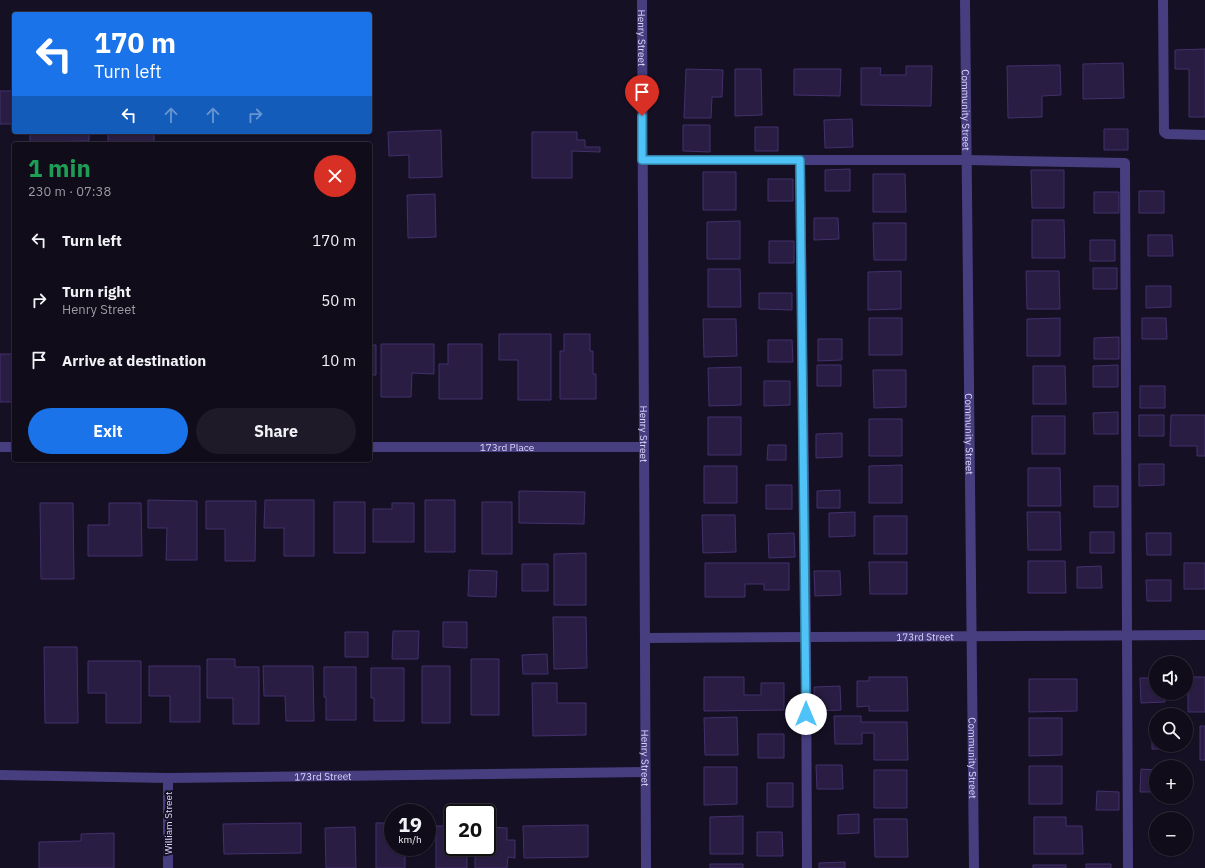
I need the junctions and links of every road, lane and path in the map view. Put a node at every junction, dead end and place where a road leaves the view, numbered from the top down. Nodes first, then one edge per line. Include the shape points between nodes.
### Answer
1 (642, 0) edge
2 (965, 0) edge
3 (1163, 0) edge
4 (1205, 135) edge
5 (642, 160) junction
6 (800, 160) junction
7 (967, 160) junction
8 (0, 447) edge
9 (12, 447) edge
10 (372, 447) edge
11 (644, 447) junction
12 (1127, 635) junction
13 (1205, 635) edge
14 (972, 636) junction
15 (806, 637) junction
16 (645, 638) junction
17 (645, 772) junction
18 (0, 775) edge
19 (168, 778) junction
20 (168, 868) edge
21 (646, 868) edge
22 (807, 868) edge
23 (974, 868) edge
24 (1128, 868) edge

1 - 5 street, Henry Street
2 - 7 street, Community Street
3 - 4 street via 1164,132
5 - 6 street
5 - 11 street, Henry Street
6 - 7 street
6 - 15 street
7 - 12 street via 1125,163
7 - 14 street, Community Street
8 - 9 street
10 - 11 street, 173rd Place
11 - 16 street, Henry Street
12 - 13 street, 173rd Street
12 - 14 street, 173rd Street
12 - 24 street
14 - 15 street, 173rd Street
14 - 23 street, Community Street
15 - 16 street, 173rd Street
15 - 22 street
16 - 17 street, Henry Street
17 - 19 street, 173rd Street
17 - 21 street, Henry Street
18 - 19 street, 173rd Street
19 - 20 street, William Street

